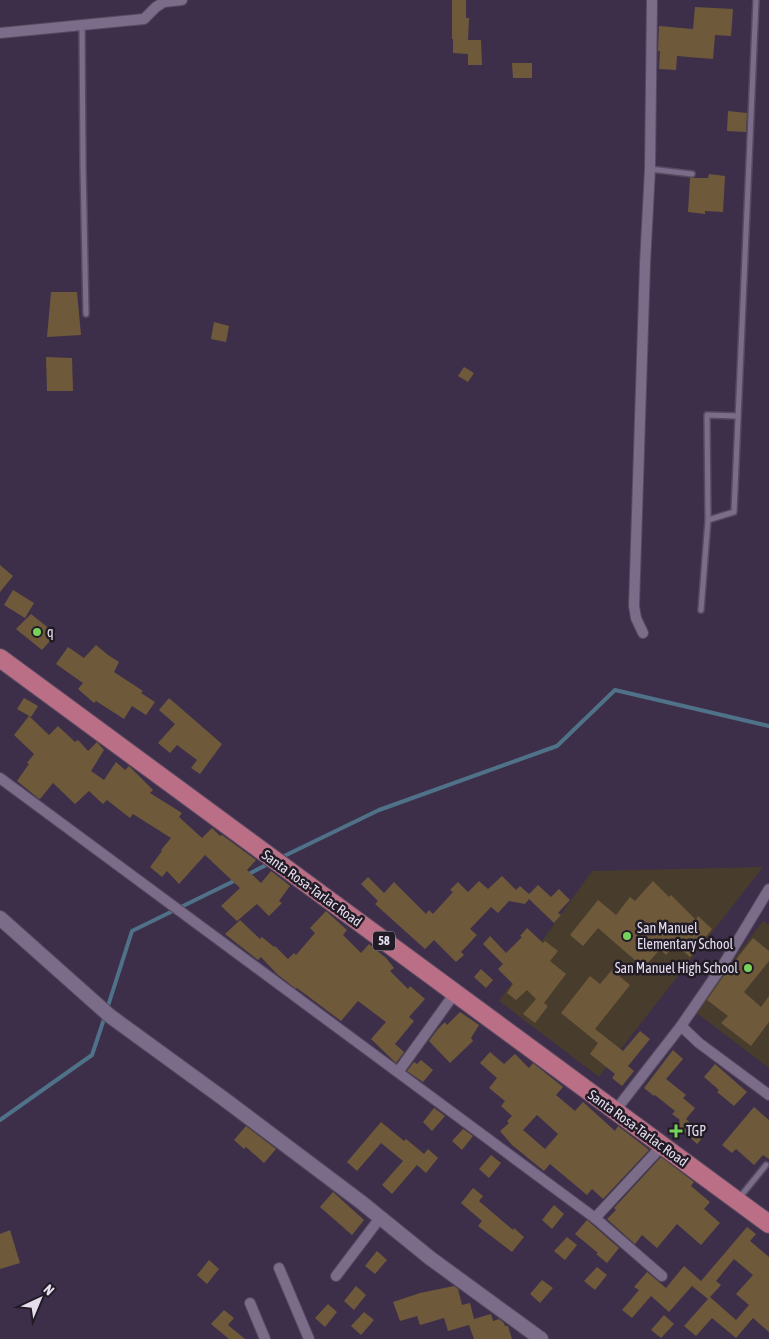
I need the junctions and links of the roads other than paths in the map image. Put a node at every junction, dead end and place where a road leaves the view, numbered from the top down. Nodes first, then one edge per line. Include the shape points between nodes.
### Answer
1 (182, 0) edge
2 (652, 0) edge
3 (756, 0) edge
4 (82, 26) junction
5 (0, 33) edge
6 (650, 169) junction
7 (692, 174) dead end
8 (86, 314) dead end
9 (738, 416) junction
10 (708, 520) junction
11 (701, 610) dead end
12 (643, 633) dead end
13 (0, 658) edge
14 (0, 778) edge
15 (769, 889) edge
16 (0, 918) edge
17 (455, 993) junction
18 (681, 1026) junction
19 (398, 1072) junction
20 (769, 1095) edge
21 (615, 1111) junction
22 (662, 1146) junction
23 (766, 1165) dead end
24 (737, 1201) junction
25 (380, 1218) junction
26 (594, 1218) junction
27 (769, 1224) edge
28 (279, 1268) dead end
29 (336, 1276) dead end
30 (662, 1276) dead end
31 (250, 1303) dead end
32 (264, 1339) edge
33 (309, 1339) edge
34 (541, 1339) edge

1 - 4 street via 164,2 144,19
2 - 6 street
3 - 9 lane
4 - 5 street
4 - 8 lane
6 - 7 lane
6 - 12 street via 634,606
9 - 10 lane via 734,512
9 - 10 lane via 708,415
10 - 11 lane
13 - 17 highway, Santa Rosa-Tarlac Road / 58
14 - 19 street
15 - 18 street via 724,965
16 - 25 street via 110,1016 240,1110
17 - 19 street
17 - 21 highway, Santa Rosa-Tarlac Road / 58
18 - 20 street
18 - 21 street
19 - 26 street
21 - 22 highway, Santa Rosa-Tarlac Road / 58
22 - 24 highway, Santa Rosa-Tarlac Road / 58
22 - 26 street
23 - 24 lane
24 - 27 highway, Santa Rosa-Tarlac Road / 58
25 - 29 street
25 - 34 street
26 - 30 street
28 - 33 street
31 - 32 street

